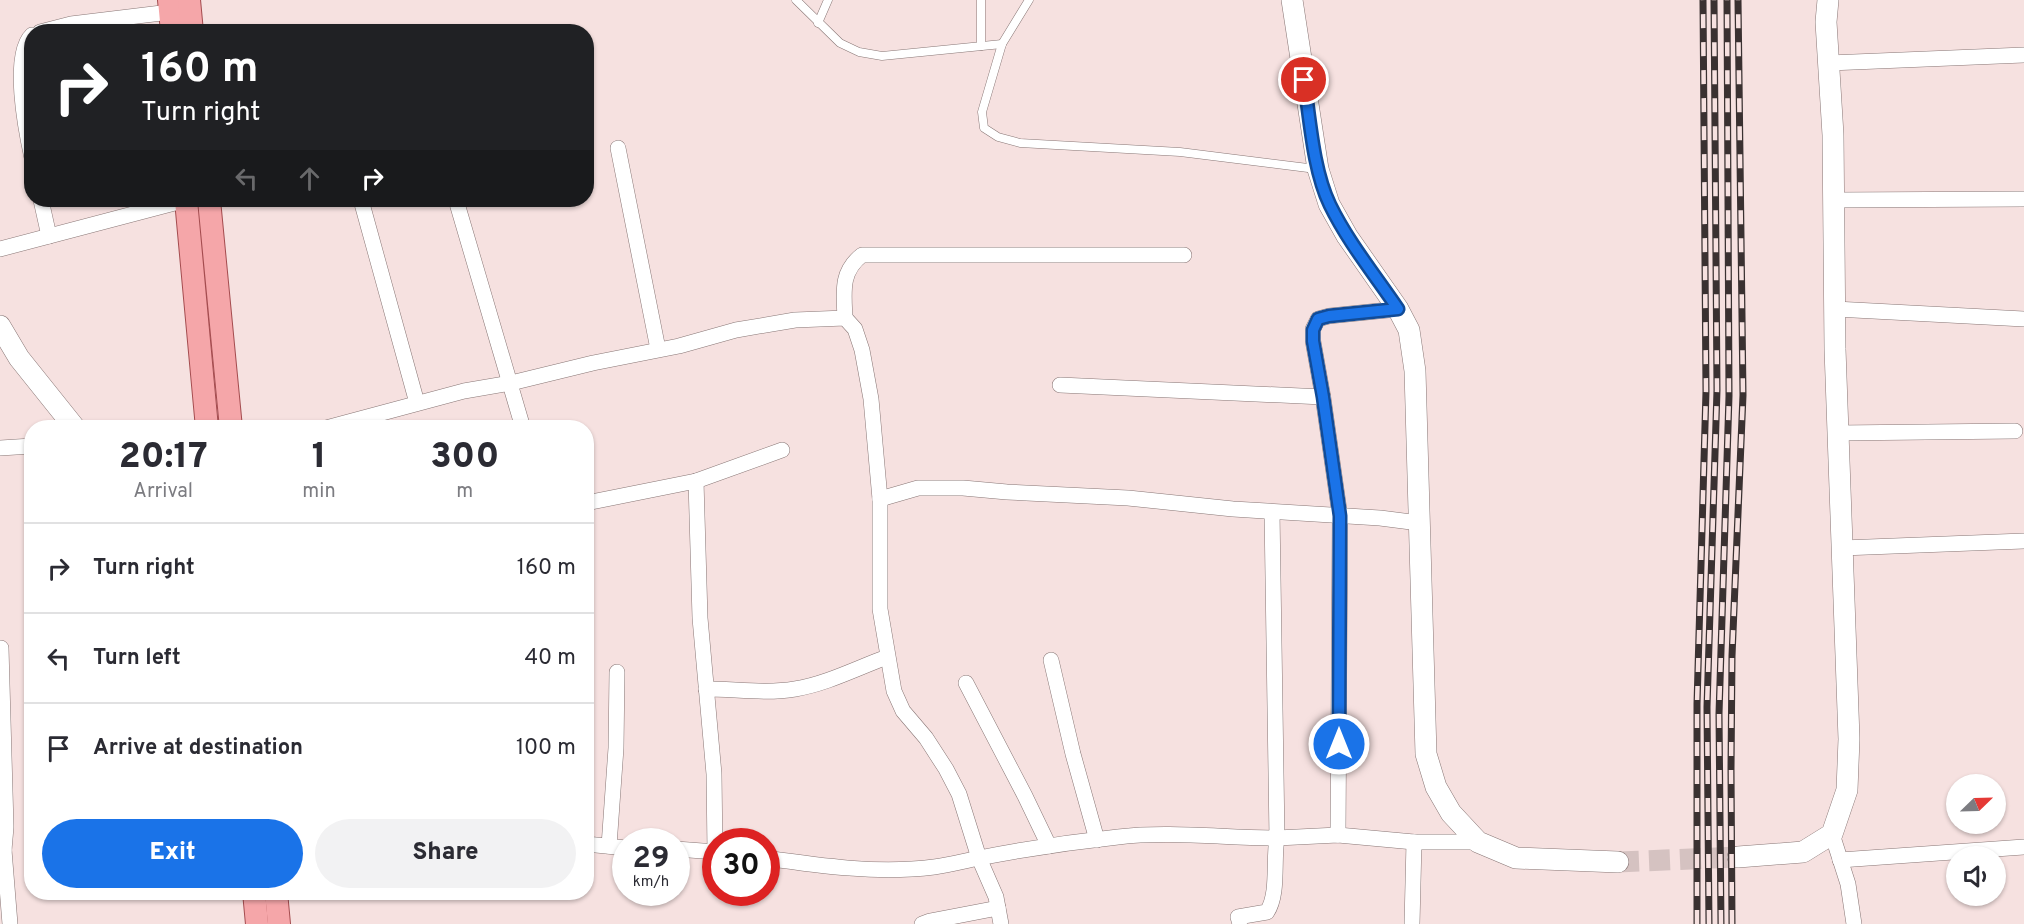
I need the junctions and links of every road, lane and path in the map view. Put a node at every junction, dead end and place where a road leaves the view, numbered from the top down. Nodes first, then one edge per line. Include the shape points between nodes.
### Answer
1 (796, 0) edge
2 (828, 0) edge
3 (981, 0) edge
4 (1029, 0) edge
5 (1292, 0) edge
6 (1828, 0) edge
7 (175, 11) edge
8 (818, 23) junction
9 (72, 24) edge
10 (186, 24) edge
11 (1002, 44) junction
12 (981, 46) junction
13 (24, 49) edge
14 (2024, 55) edge
15 (1829, 63) junction
16 (24, 104) edge
17 (618, 148) dead end
18 (1318, 169) junction
19 (2024, 199) edge
20 (1834, 200) junction
21 (42, 207) edge
22 (159, 207) edge
23 (187, 207) edge
24 (210, 207) edge
25 (363, 207) edge
26 (458, 207) edge
27 (48, 236) junction
28 (0, 249) edge
29 (1184, 255) dead end
30 (1398, 309) junction
31 (1835, 309) junction
32 (845, 318) junction
33 (2024, 319) edge
34 (0, 326) edge
35 (658, 349) junction
36 (511, 383) junction
37 (1060, 385) dead end
38 (1323, 397) junction
39 (417, 403) junction
40 (69, 420) edge
41 (206, 420) edge
42 (230, 420) edge
43 (355, 420) edge
44 (521, 420) edge
45 (2015, 431) dead end
46 (1838, 433) junction
47 (24, 446) edge
48 (0, 448) edge
49 (782, 450) dead end
50 (696, 481) junction
51 (880, 499) junction
52 (594, 501) edge
53 (1272, 512) junction
54 (1340, 516) junction
55 (1419, 523) junction
56 (2024, 542) edge
57 (1842, 548) junction
58 (1, 648) edge
59 (887, 657) junction
60 (1051, 660) dead end
61 (617, 672) dead end
62 (966, 683) dead end
63 (706, 688) junction
64 (714, 828) edge
65 (1832, 834) junction
66 (1338, 835) junction
67 (1277, 838) junction
68 (1097, 840) junction
69 (1414, 842) junction
70 (1478, 842) junction
71 (594, 845) edge
72 (609, 846) junction
73 (612, 846) edge
74 (1049, 846) junction
75 (2024, 848) edge
76 (2, 854) edge
77 (1738, 857) tunnel mouth
78 (979, 858) junction
79 (780, 860) edge
80 (1840, 860) junction
81 (1618, 862) tunnel mouth
82 (255, 900) edge
83 (277, 900) edge
84 (998, 908) junction
85 (10, 924) edge
86 (257, 924) edge
87 (279, 924) edge
88 (922, 924) edge
89 (1001, 924) edge
90 (1240, 924) edge
91 (1412, 924) edge
92 (1854, 924) edge

1 - 8 lane
2 - 8 lane
3 - 12 lane
4 - 11 lane
5 - 18 street
6 - 15 street
7 - 9 street
7 - 10 main road
8 - 12 lane via 840,43 882,56
11 - 12 lane
11 - 18 lane via 982,112 984,128 998,137 1020,143 1180,152
13 - 16 street
14 - 15 street
15 - 20 street
17 - 35 street
18 - 30 street via 1329,204 1347,236
19 - 20 street
20 - 31 street
21 - 27 street
22 - 27 street
23 - 41 main road
24 - 42 main road
25 - 39 street
26 - 36 street
27 - 28 street
29 - 32 street via 862,255 852,263 844,281
30 - 38 street via 1318,319 1313,341
30 - 55 street via 1409,330 1415,371
31 - 33 street
31 - 46 street
32 - 35 street via 795,320
32 - 51 street via 855,329 862,350 871,399
34 - 40 street via 19,358
35 - 36 street
36 - 39 street
36 - 44 street
37 - 38 street
38 - 54 street
39 - 43 street
45 - 46 street
46 - 57 street
47 - 48 street
49 - 50 street
50 - 52 street
50 - 63 street
51 - 53 street via 918,488 963,488
51 - 59 street via 880,609
53 - 54 street
53 - 67 street
54 - 55 street
54 - 66 street
55 - 70 street via 1426,754 1436,787 1451,813
56 - 57 street
57 - 65 street via 1849,739 1847,790
58 - 76 street
59 - 63 street via 795,689
59 - 78 street via 903,711 926,738 959,794
60 - 68 street
61 - 72 street
62 - 74 street
63 - 64 street
65 - 77 street via 1803,852
65 - 80 street
66 - 67 street
66 - 69 street
67 - 68 street via 1162,834
67 - 90 street via 1274,903 1267,912 1238,917
68 - 74 street
69 - 70 street
69 - 91 street
70 - 81 street via 1516,858
71 - 72 street
72 - 73 street
74 - 78 street
75 - 80 street
76 - 85 street
78 - 79 street via 934,867 883,869
78 - 84 street
80 - 92 street
82 - 86 main road
83 - 87 main road
84 - 88 street
84 - 89 street

